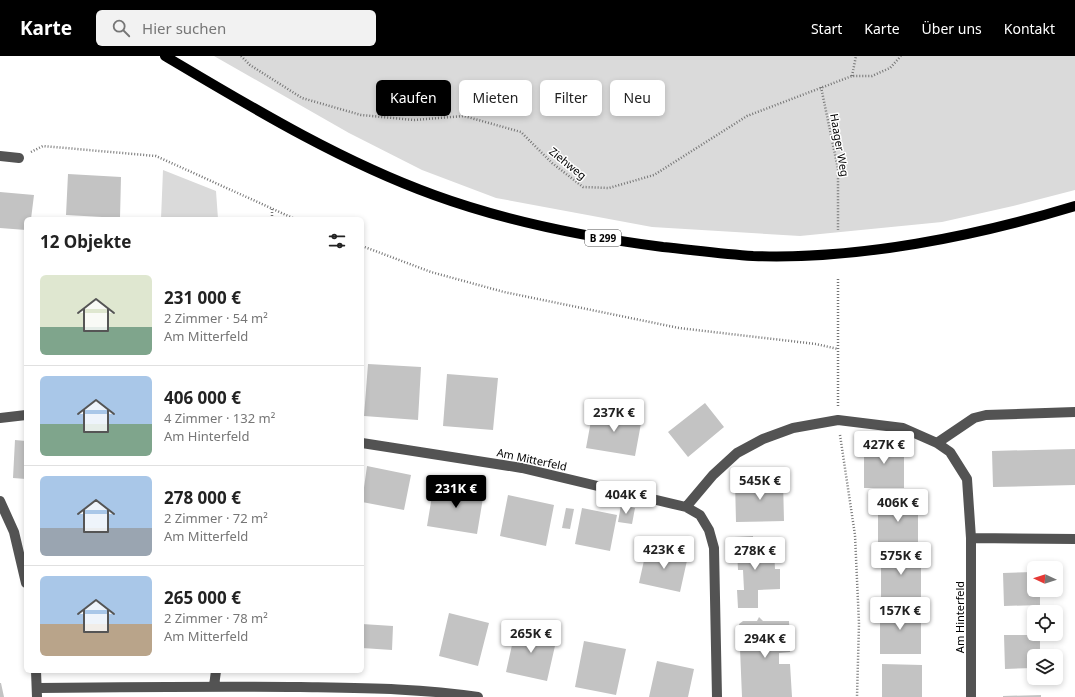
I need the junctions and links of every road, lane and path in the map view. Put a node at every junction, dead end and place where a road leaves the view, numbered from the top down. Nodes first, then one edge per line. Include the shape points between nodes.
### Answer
1 (165, 56) edge
2 (241, 56) edge
3 (856, 56) edge
4 (901, 56) edge
5 (852, 76) junction
6 (821, 87) junction
7 (0, 156) edge
8 (19, 158) joint
9 (1075, 206) edge
10 (272, 209) junction
11 (272, 217) edge
12 (290, 217) edge
13 (838, 230) dead end
14 (364, 247) edge
15 (838, 277) dead end
16 (838, 349) junction
17 (1075, 412) edge
18 (24, 415) edge
19 (0, 418) edge
20 (838, 420) junction
21 (364, 443) edge
22 (937, 444) junction
23 (0, 501) edge
24 (686, 507) junction
25 (971, 538) junction
26 (1075, 539) edge
27 (24, 574) edge
28 (36, 673) edge
29 (216, 673) edge
30 (214, 686) junction
31 (37, 692) edge
32 (478, 697) edge
33 (717, 697) edge
34 (857, 697) edge
35 (971, 697) edge

1 - 9 main road, B 299 via 316,143 426,192 526,224 616,240 754,256 818,254 879,249 971,234
2 - 6 path, Ziehweg via 250,65 302,98 361,115 414,120 464,116 521,132 552,163 583,186 608,188 654,175 747,116
3 - 5 path
4 - 5 path, Ziehweg via 890,68 872,76
5 - 6 path, Ziehweg
6 - 13 path, Haager Weg via 838,169
7 - 8 street
8 - 10 path via 43,146 156,156
10 - 11 path
10 - 12 path
14 - 16 path via 431,272 504,292 679,328 816,344
15 - 16 path
16 - 20 path
17 - 22 street via 986,415 969,421
18 - 19 street
20 - 22 street, Am Hinterfeld via 903,428
20 - 24 street, Am Hinterfeld via 793,428 763,439 737,453 712,475
20 - 34 path via 855,535 859,624
21 - 24 street, Am Mitterfeld via 522,468
22 - 25 street, Am Hinterfeld via 950,452 968,480
23 - 27 street via 14,532
24 - 33 street, Am Mitterfeld via 700,515 709,530 714,548
25 - 26 street
25 - 35 street, Am Hinterfeld
28 - 31 street
29 - 30 street
30 - 31 street
30 - 32 street via 373,688

